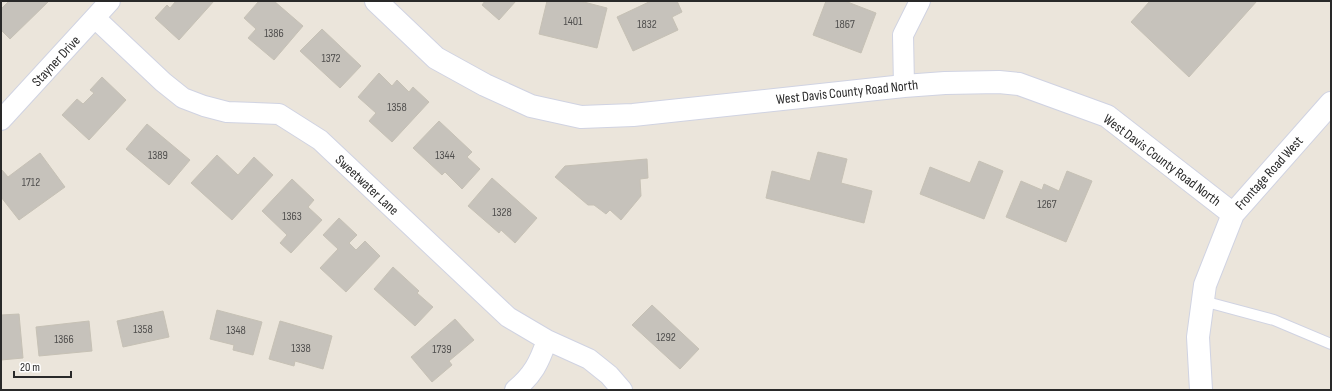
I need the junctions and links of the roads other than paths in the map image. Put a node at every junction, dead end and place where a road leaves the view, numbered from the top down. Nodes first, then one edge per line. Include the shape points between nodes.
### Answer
1 (110, 1) edge
2 (376, 1) edge
3 (920, 1) edge
4 (95, 18) junction
5 (904, 86) junction
6 (1331, 103) edge
7 (1, 120) edge
8 (1233, 214) junction
9 (1203, 301) junction
10 (547, 340) junction
11 (1331, 344) edge
12 (515, 390) edge
13 (622, 390) edge
14 (1201, 390) edge

1 - 4 street, Stayner Drive
2 - 5 street, West Davis County Road North via 436,58 485,85 531,106 581,117 633,115
3 - 5 street via 903,35
4 - 7 street, Stayner Drive
4 - 10 street, Sweetwater Lane via 183,98 227,112 279,114 320,140 508,317
5 - 8 street, West Davis County Road North via 999,82 1019,84 1107,116
6 - 8 street, Frontage Road West
8 - 9 street, Frontage Road West via 1205,284
9 - 11 lane via 1274,320
9 - 14 street, Frontage Road West via 1198,336
10 - 12 street via 539,362 526,381
10 - 13 street, Sweetwater Lane via 589,360 609,375

